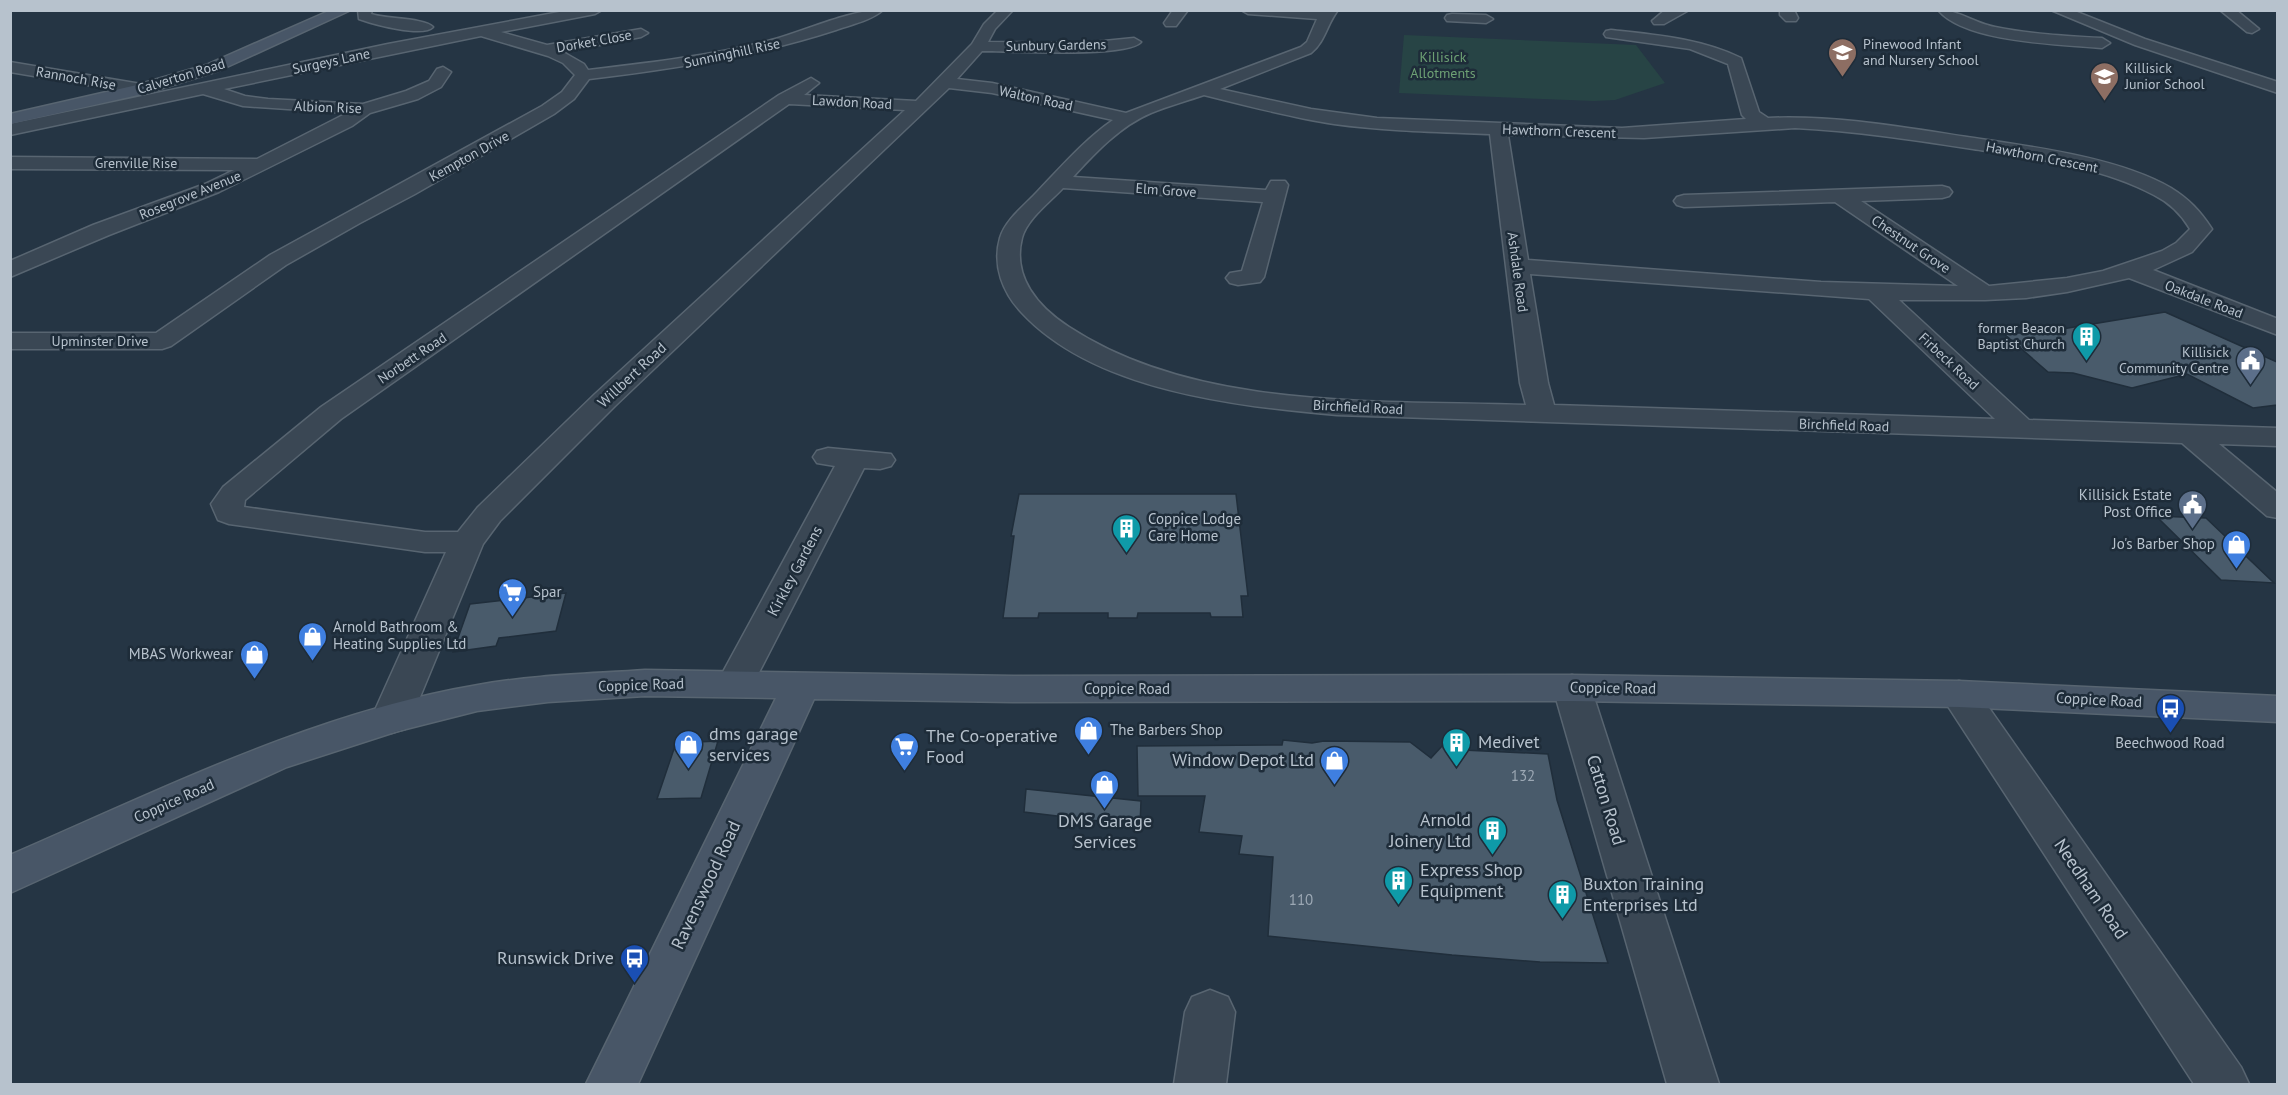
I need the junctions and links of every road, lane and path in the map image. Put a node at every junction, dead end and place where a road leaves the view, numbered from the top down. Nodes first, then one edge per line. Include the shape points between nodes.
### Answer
1 (344, 10) edge
2 (365, 10) edge
3 (876, 10) edge
4 (1006, 10) edge
5 (1181, 10) edge
6 (1248, 10) edge
7 (2058, 10) edge
8 (2227, 10) edge
9 (588, 11) edge
10 (1946, 11) edge
11 (1329, 13) edge
12 (1468, 15) edge
13 (1992, 16) dead end
14 (1452, 18) dead end
15 (1486, 19) dead end
16 (1171, 23) dead end
17 (426, 27) dead end
18 (2252, 28) dead end
19 (480, 31) junction
20 (641, 33) dead end
21 (1611, 34) dead end
22 (1133, 42) dead end
23 (2102, 43) dead end
24 (978, 46) junction
25 (547, 50) junction
26 (10, 67) edge
27 (443, 72) dead end
28 (583, 75) junction
29 (812, 83) dead end
30 (945, 83) junction
31 (205, 88) junction
32 (2277, 88) edge
33 (141, 89) junction
34 (1202, 89) junction
35 (784, 99) junction
36 (920, 106) junction
37 (364, 109) junction
38 (1126, 118) junction
39 (11, 123) edge
40 (1763, 123) junction
41 (1498, 129) junction
42 (10, 163) edge
43 (262, 164) junction
44 (1057, 182) junction
45 (1942, 192) dead end
46 (1840, 196) junction
47 (1684, 201) dead end
48 (1517, 266) junction
49 (10, 270) edge
50 (2131, 270) junction
51 (1239, 278) dead end
52 (245, 284) joint
53 (1876, 292) junction
54 (1982, 292) junction
55 (2277, 328) edge
56 (10, 341) edge
57 (1543, 415) junction
58 (2023, 430) junction
59 (2192, 436) junction
60 (2277, 437) edge
61 (854, 458) dead end
62 (2277, 509) edge
63 (467, 542) junction
64 (736, 684) junction
65 (801, 685) junction
66 (1572, 688) junction
67 (1959, 694) junction
68 (2277, 709) edge
69 (391, 719) junction
70 (10, 875) edge
71 (1210, 1012) dead end
72 (612, 1084) edge
73 (1200, 1084) edge
74 (1694, 1084) edge
75 (2223, 1084) edge

1 - 33 street, Calverton Road via 236,60
2 - 17 street via 364,16 377,20
3 - 28 street, Sunninghill Rise via 745,52
4 - 24 street, Willbert Road
5 - 16 street
6 - 11 street
7 - 32 street
8 - 18 street
9 - 19 street, Surgeys Lane
10 - 13 street
10 - 23 street via 1960,21 2022,41
11 - 34 street, Birchfield Road via 1306,50
12 - 14 street
12 - 15 street
19 - 25 street
19 - 31 street, Surgeys Lane
20 - 25 street, Dorket Close
21 - 40 street via 1692,45 1735,61 1751,115
22 - 24 street, Sunbury Gardens via 1084,48
24 - 30 street, Willbert Road
25 - 28 street via 578,66
26 - 33 street, Rannoch Rise
27 - 37 street, Albion Rise via 435,84 412,95
28 - 52 street, Kempton Drive via 572,94 552,109 278,260
29 - 35 street, Norbett Road
30 - 36 street, Willbert Road
30 - 38 street, Walton Road via 992,88
31 - 37 street, Albion Rise via 243,101
31 - 39 street, Surgeys Lane via 68,119
33 - 39 street, Calverton Road
34 - 38 street, Birchfield Road
34 - 41 street, Hawthorn Crescent via 1287,112 1338,120
35 - 36 street, Lawdon Road
35 - 63 street, Norbett Road via 332,413 227,504 229,513 240,517 425,542
36 - 63 street, Willbert Road via 605,400 489,514
37 - 43 street, Rosegrove Avenue
38 - 44 street, Birchfield Road
40 - 41 street, Hawthorn Crescent via 1646,133
40 - 50 street, Hawthorn Crescent via 1864,128 2019,151 2068,160 2140,181 2190,210 2201,229 2185,247
41 - 48 street, Ashdale Road
42 - 43 street, Grenville Rise
43 - 49 street, Rosegrove Avenue
44 - 51 street, Elm Grove via 1277,191 1252,277
44 - 57 street, Birchfield Road via 1012,236 1006,263 1027,306 1085,350 1133,369 1210,391 1268,400 1337,408
45 - 46 street, Chestnut Grove
46 - 47 street, Chestnut Grove
46 - 54 street, Chestnut Grove
48 - 53 street, Hawthorn Crescent
48 - 57 street, Ashdale Road via 1534,383
50 - 54 street, Hawthorn Crescent via 2053,286
50 - 55 street, Oakdale Road
52 - 56 street, Upminster Drive via 162,341
53 - 54 street, Hawthorn Crescent
53 - 58 street, Firbeck Road
57 - 58 street, Birchfield Road
58 - 59 street, Birchfield Road
59 - 60 street, Birchfield Road
59 - 62 street
61 - 64 street, Kirkley Gardens
63 - 69 street, Willbert Road
64 - 65 street, Coppice Road
64 - 69 street, Coppice Road via 645,683 548,689 477,698
65 - 66 street, Coppice Road via 1013,689
65 - 72 street, Ravenswood Road
66 - 67 street, Coppice Road
66 - 74 street, Catton Road
67 - 68 street, Coppice Road
67 - 75 street, Needham Road
69 - 70 street, Coppice Road via 273,757
71 - 73 street

